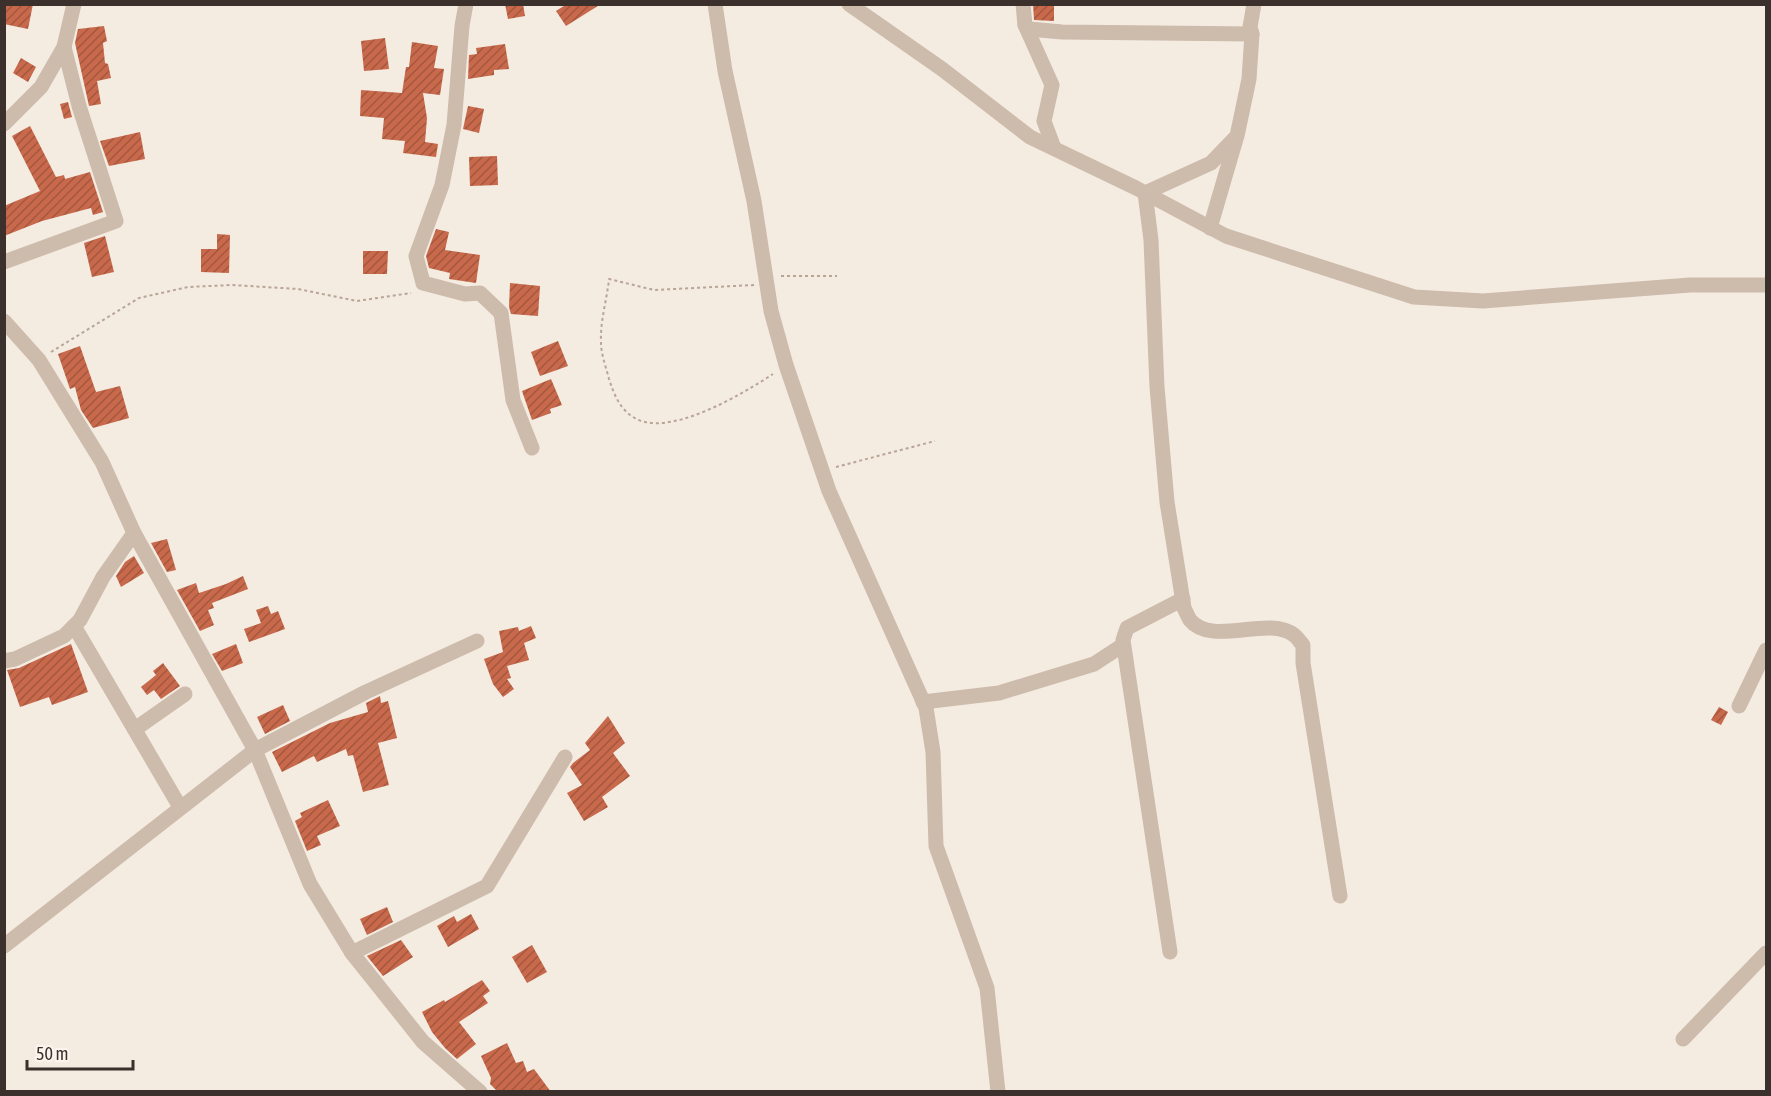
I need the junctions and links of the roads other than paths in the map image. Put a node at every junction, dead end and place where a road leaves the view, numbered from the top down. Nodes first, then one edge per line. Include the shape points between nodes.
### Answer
1 (74, 4) edge
2 (466, 4) edge
3 (715, 4) edge
4 (849, 4) edge
5 (1023, 4) edge
6 (1254, 4) edge
7 (1025, 25) junction
8 (1252, 34) junction
9 (64, 47) junction
10 (4, 124) edge
11 (1237, 136) junction
12 (1054, 148) junction
13 (1145, 193) junction
14 (1210, 228) junction
15 (4, 262) edge
16 (1767, 285) edge
17 (4, 321) edge
18 (532, 448) dead end
19 (134, 534) junction
20 (1183, 599) junction
21 (75, 626) junction
22 (477, 641) dead end
23 (1123, 645) junction
24 (1767, 650) edge
25 (4, 661) edge
26 (185, 694) dead end
27 (923, 702) junction
28 (1739, 706) dead end
29 (135, 729) junction
30 (255, 750) junction
31 (565, 758) dead end
32 (180, 807) junction
33 (1340, 896) dead end
34 (4, 946) edge
35 (1170, 952) dead end
36 (352, 953) junction
37 (1767, 953) edge
38 (1683, 1040) dead end
39 (480, 1092) edge
40 (998, 1092) edge

1 - 9 street
2 - 18 street via 454,125 441,185 416,256 423,283 465,294 480,293 501,313 513,400
3 - 27 street via 725,71 754,201 771,311 786,365 829,491
4 - 12 street via 1030,137
5 - 7 street
6 - 8 street
7 - 8 street via 1029,29 1062,32
7 - 12 street via 1052,85 1044,120
8 - 11 street via 1249,79
9 - 10 street via 41,87
9 - 15 street via 116,221
11 - 13 street via 1211,163
11 - 14 street
12 - 13 street
13 - 14 street
13 - 20 street via 1167,502
14 - 16 street via 1414,297 1483,301 1690,285
17 - 19 street via 39,360 102,462
19 - 21 street
19 - 30 street
20 - 23 street via 1127,628
20 - 33 street via 1191,621 1202,629 1272,628 1293,634 1303,645
21 - 25 street via 64,636
21 - 29 street
22 - 30 street via 366,692
23 - 27 street via 1094,664 999,693
23 - 35 street
24 - 28 street
26 - 29 street
27 - 40 street via 933,752 936,846 987,988
29 - 32 street
30 - 32 street
30 - 36 street via 310,884
31 - 36 street via 487,886
32 - 34 street
36 - 39 street via 423,1042
37 - 38 street

